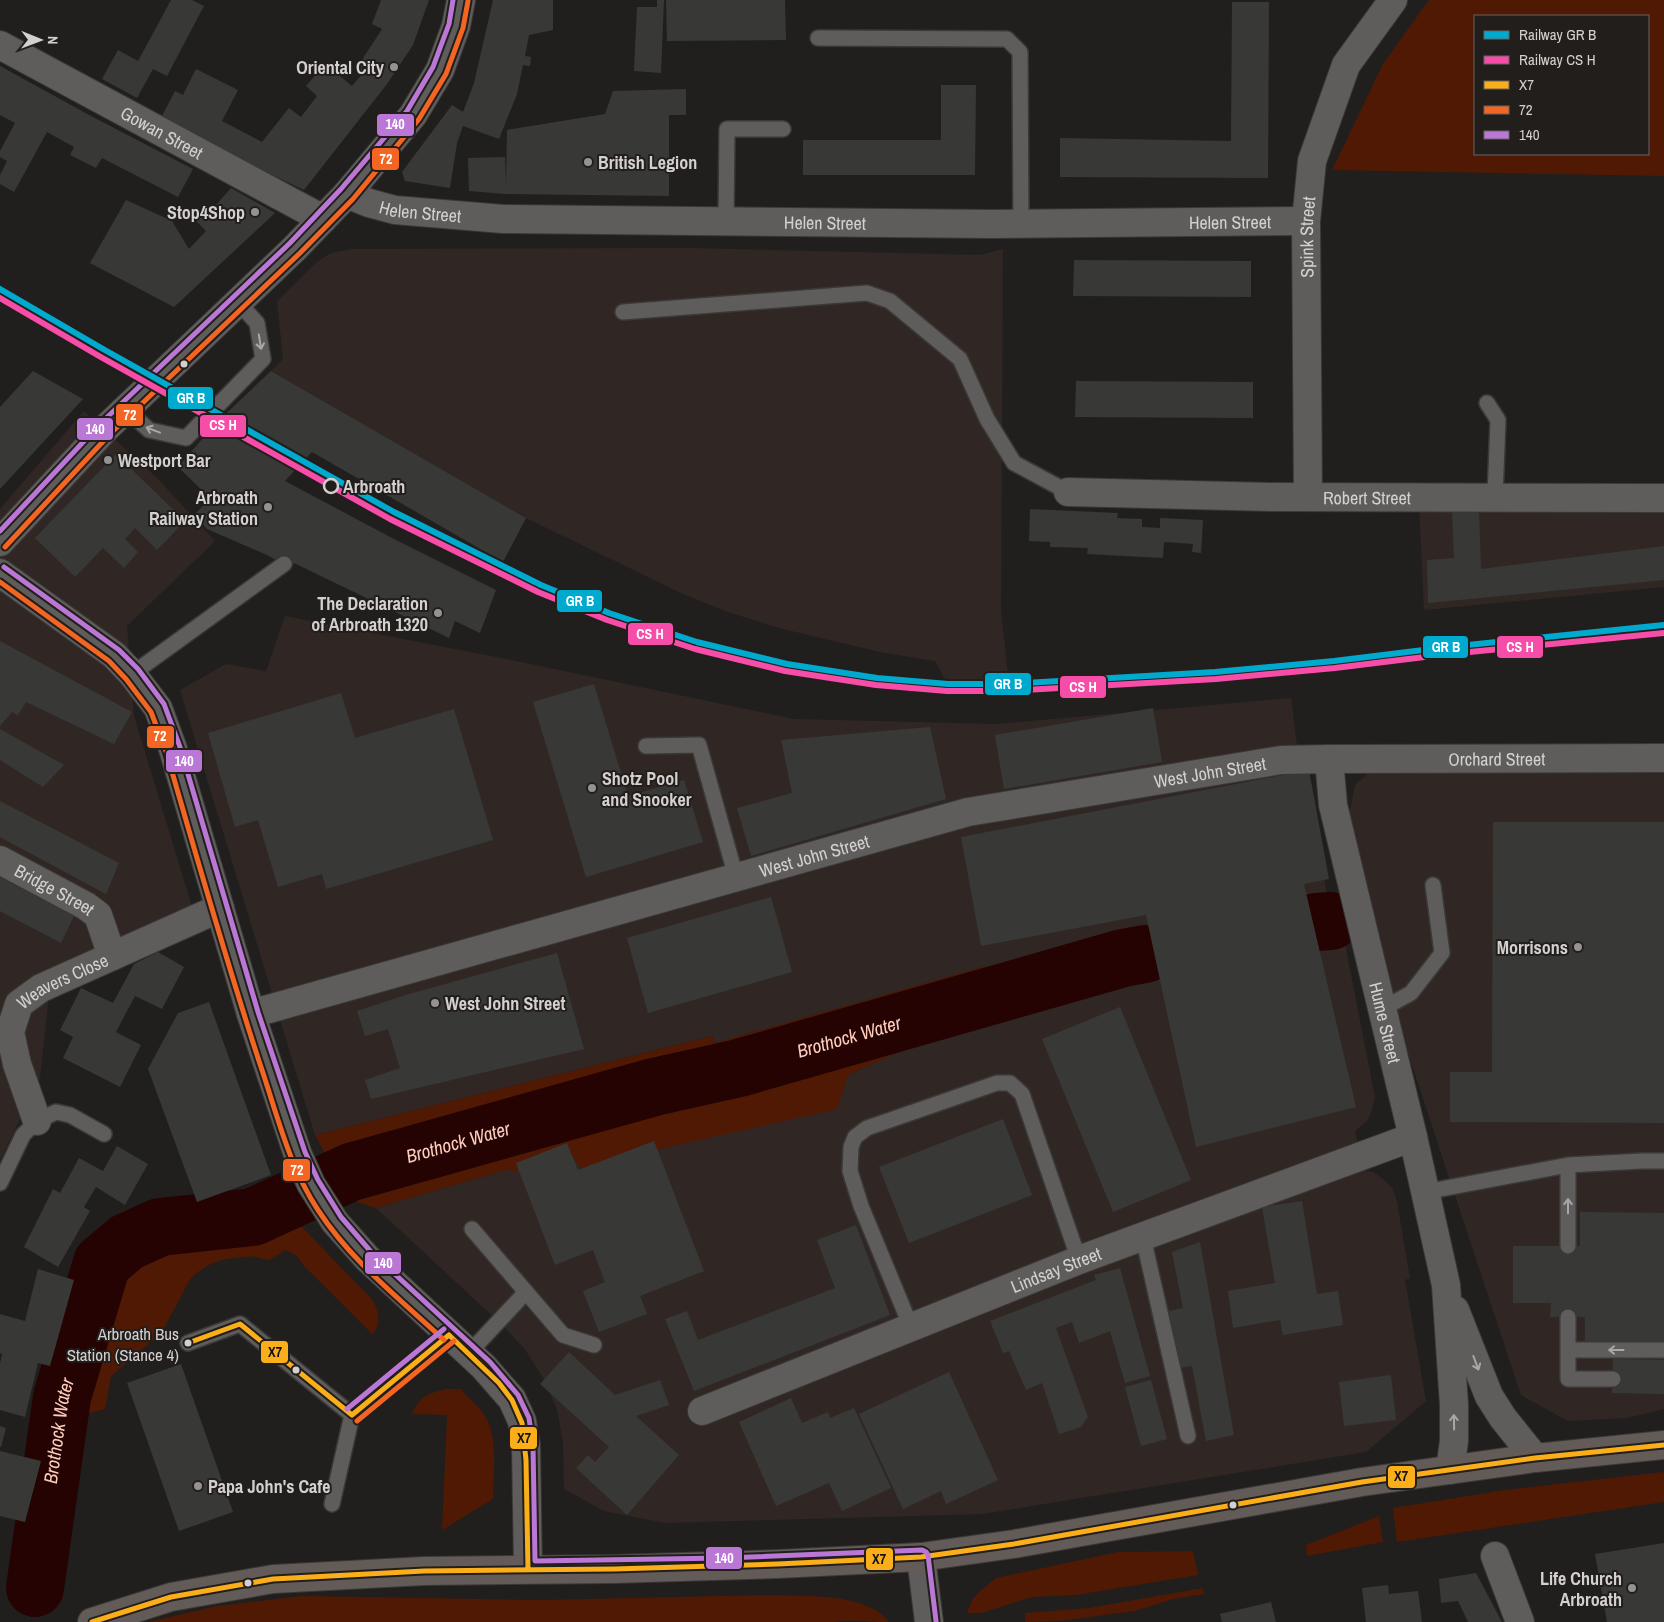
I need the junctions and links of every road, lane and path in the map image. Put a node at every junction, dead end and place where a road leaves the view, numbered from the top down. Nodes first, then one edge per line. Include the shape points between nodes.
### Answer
1 (461, 0) edge
2 (1393, 0) edge
3 (818, 38) dead end
4 (0, 45) edge
5 (783, 129) dead end
6 (347, 194) junction
7 (323, 219) junction
8 (726, 221) junction
9 (1306, 221) junction
10 (1021, 224) junction
11 (237, 301) junction
12 (623, 312) dead end
13 (1487, 403) dead end
14 (126, 409) junction
15 (1068, 492) joint
16 (1308, 496) junction
17 (1495, 497) junction
18 (1664, 498) edge
19 (0, 542) edge
20 (284, 564) dead end
21 (0, 574) edge
22 (132, 674) junction
23 (646, 746) dead end
24 (1664, 758) edge
25 (1329, 759) junction
26 (0, 860) edge
27 (736, 877) junction
28 (1433, 885) dead end
29 (220, 908) junction
30 (112, 956) junction
31 (1382, 1010) junction
32 (251, 1014) junction
33 (37, 1121) junction
34 (104, 1134) dead end
35 (1413, 1137) junction
36 (1664, 1161) edge
37 (1568, 1165) junction
38 (0, 1183) edge
39 (1425, 1192) junction
40 (472, 1229) dead end
41 (1143, 1237) junction
42 (1568, 1246) dead end
43 (1079, 1260) junction
44 (1446, 1285) junction
45 (525, 1293) junction
46 (1568, 1317) dead end
47 (911, 1327) junction
48 (449, 1335) junction
49 (188, 1343) dead end
50 (594, 1345) dead end
51 (1568, 1350) junction
52 (1664, 1350) edge
53 (469, 1353) junction
54 (1612, 1379) dead end
55 (702, 1411) dead end
56 (352, 1415) junction
57 (1188, 1436) dead end
58 (1664, 1445) edge
59 (1535, 1458) junction
60 (1450, 1470) junction
61 (332, 1504) dead end
62 (1495, 1556) dead end
63 (921, 1557) junction
64 (528, 1569) junction
65 (92, 1622) edge
66 (929, 1622) edge
67 (1520, 1622) edge

1 - 6 street via 456,26 440,70 412,115
2 - 9 street, Spink Street via 1346,65 1312,161
3 - 10 lane via 1007,39 1020,52
4 - 7 street, Gowan Street
5 - 8 lane via 728,129
6 - 7 street
6 - 8 street, Helen Street via 394,210 503,219
7 - 11 street
8 - 10 street, Helen Street
9 - 10 street, Helen Street
9 - 16 street, Spink Street
11 - 14 street
11 -> 14 lane via 257,323 263,359 186,438 149,430
12 - 15 lane via 867,293 890,301 960,359 987,419 1014,463
13 - 17 lane via 1498,420
14 - 19 street
15 - 16 street, Robert Street
16 - 17 street, Robert Street
17 - 18 street, Robert Street
20 - 22 lane
21 - 22 street via 114,655
22 - 29 street via 158,708
23 - 27 lane via 699,745
24 - 25 street, Orchard Street
25 - 27 street, West John Street via 1281,760 968,812
25 - 31 street, Hume Street via 1333,805
26 - 30 street, Bridge Street via 98,915
27 - 32 street, West John Street
28 - 31 lane via 1442,953 1411,993
29 - 30 street, Weavers Close
29 - 32 street
30 - 33 street, Weavers Close via 41,988 18,1004 10,1032
31 - 35 street, Hume Street
32 - 48 street via 298,1155 311,1184 335,1222 367,1258
33 - 34 lane via 56,1112 70,1115
33 - 38 lane via 23,1135
35 - 39 street, Hume Street
35 - 41 street, Lindsay Street
36 - 37 lane
37 - 39 lane
42 -> 37 lane
39 - 44 street, Hume Street
40 - 45 lane
41 - 43 street, Lindsay Street
41 - 57 lane
43 - 47 street, Lindsay Street
43 - 47 lane via 1022,1094 1010,1083 997,1083 867,1128 855,1137 851,1147 850,1171 861,1206
44 -> 59 street, Hume Street via 1489,1396
60 -> 44 street, Hume Street via 1454,1405
45 - 50 lane via 563,1335
45 - 53 lane
46 - 51 lane
47 - 55 street, Lindsay Street
48 - 53 street
48 - 56 lane
49 - 56 lane via 240,1324
52 -> 51 lane
51 - 54 lane via 1568,1379
53 - 64 street via 512,1400 522,1421 526,1446
56 - 61 lane
58 - 59 main road
59 - 60 main road
60 - 63 main road
62 - 67 street
63 - 64 main road via 778,1564
63 - 66 street
64 - 65 main road via 273,1579 171,1597

